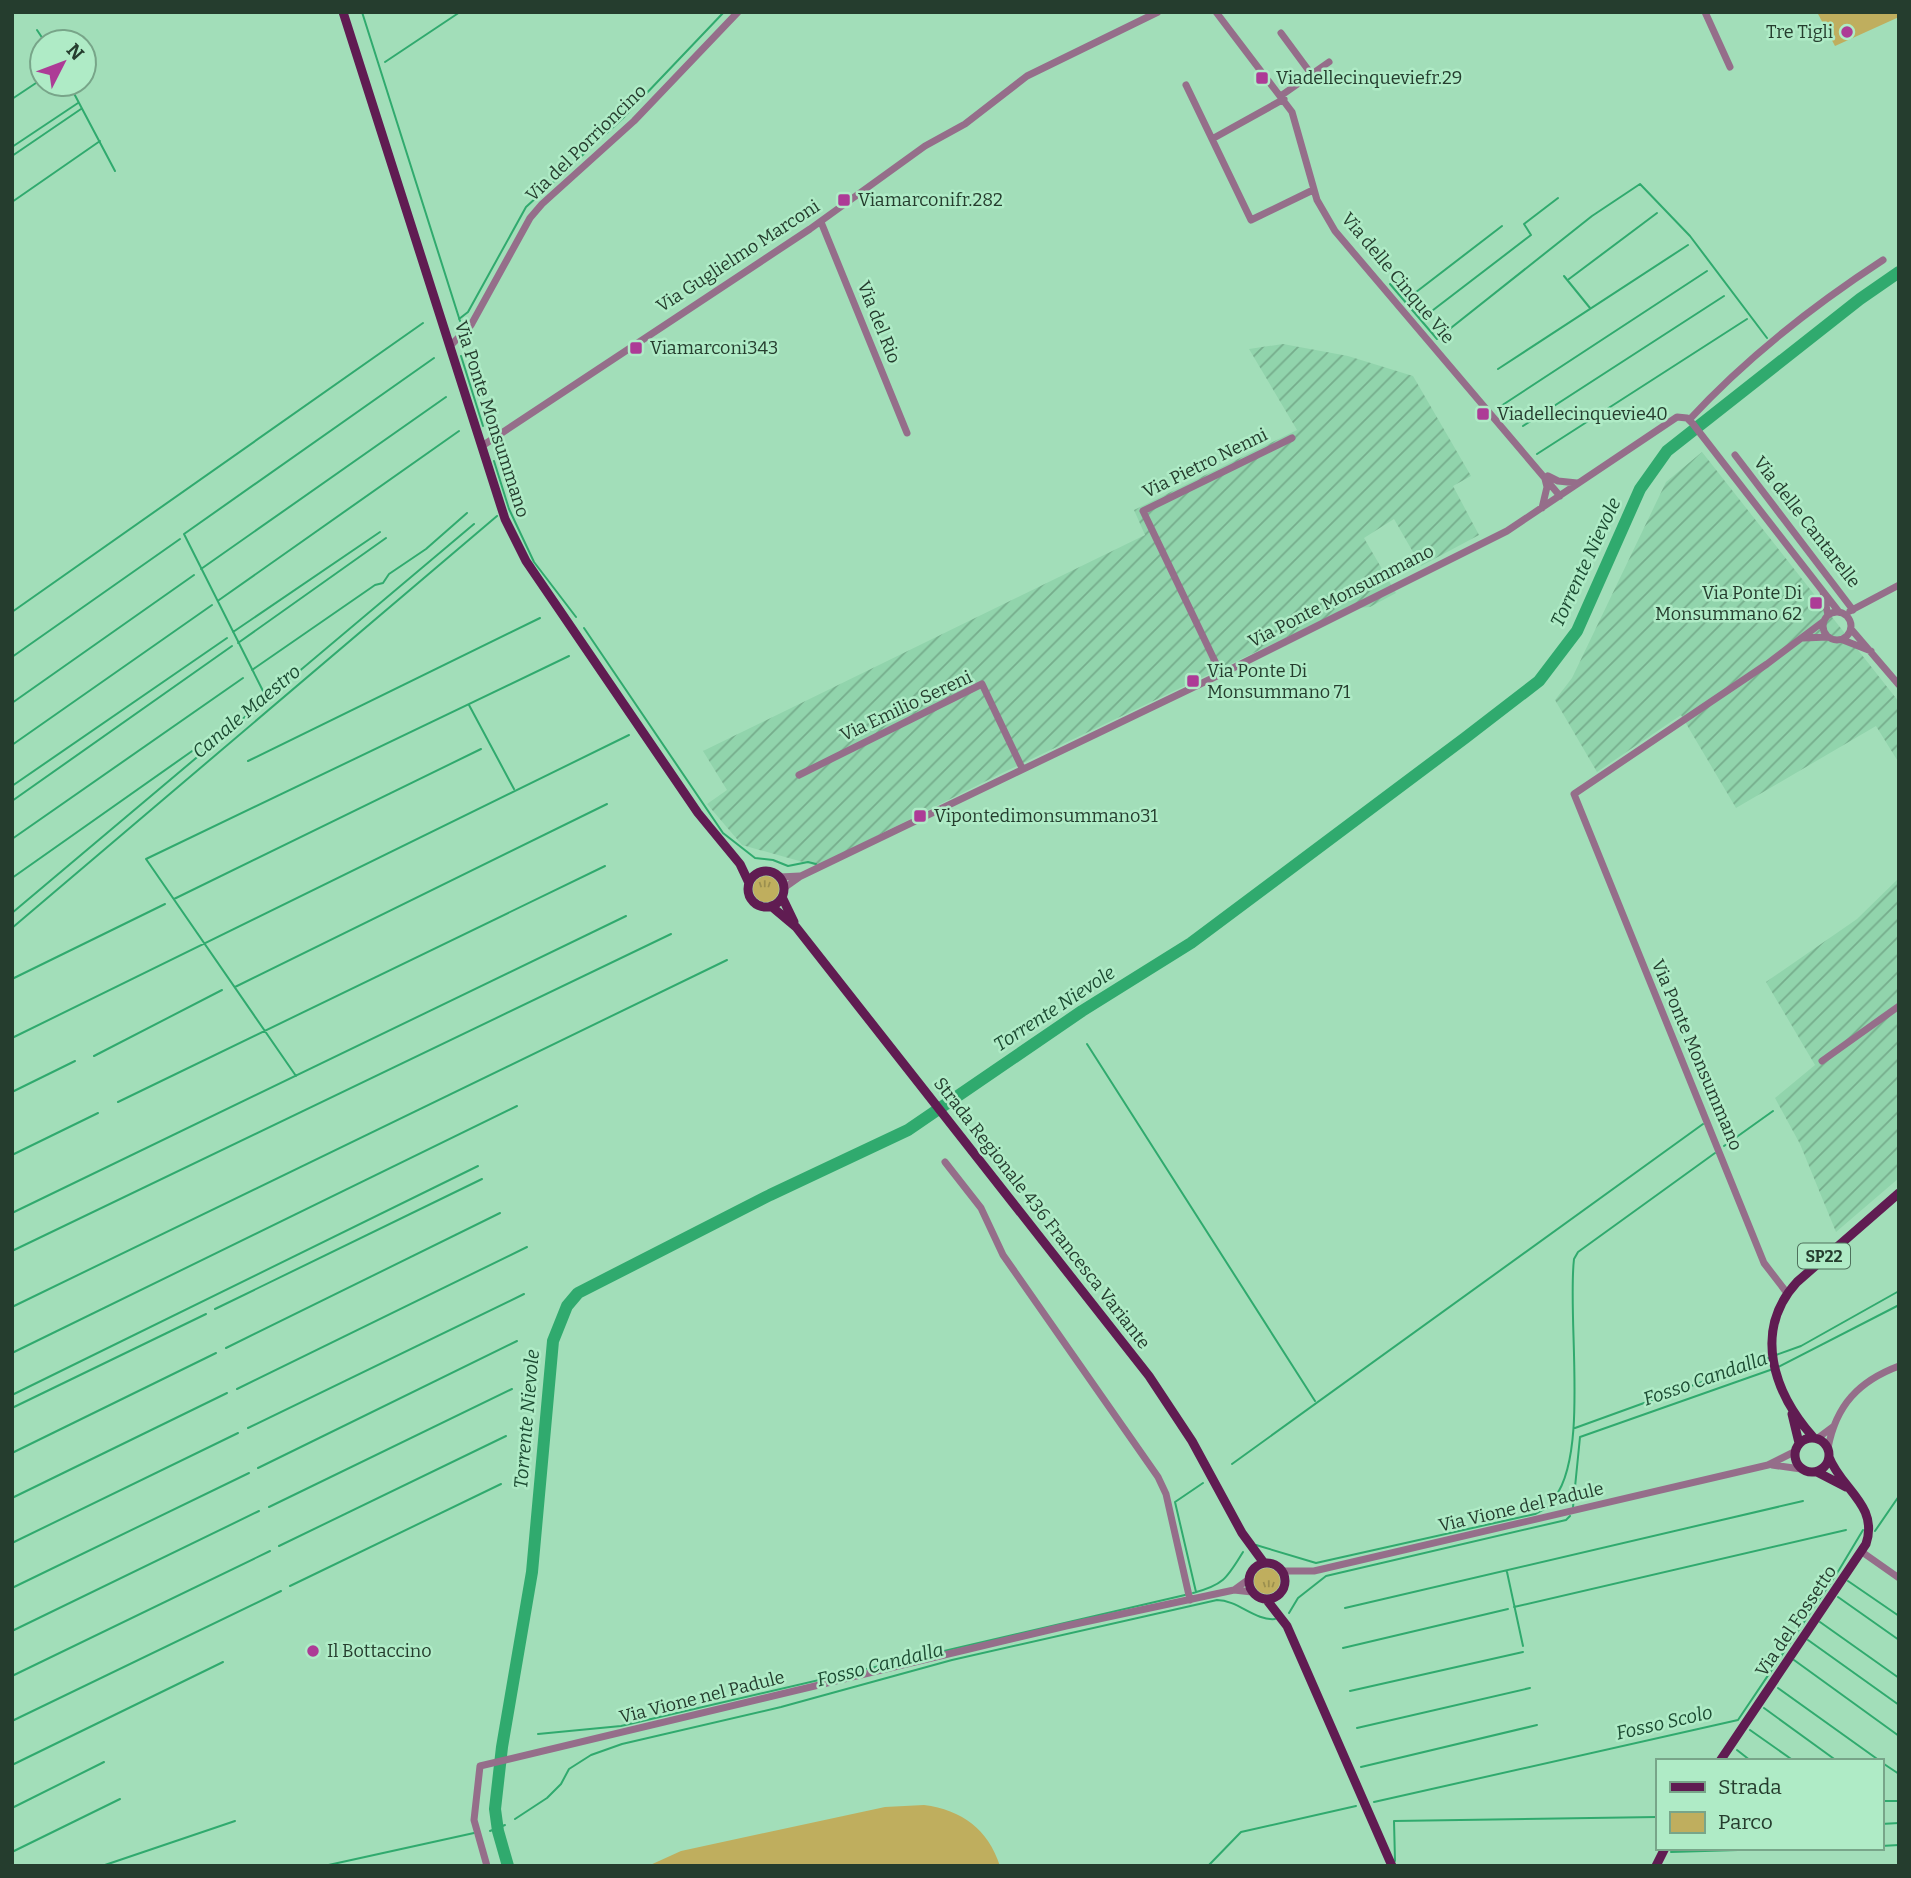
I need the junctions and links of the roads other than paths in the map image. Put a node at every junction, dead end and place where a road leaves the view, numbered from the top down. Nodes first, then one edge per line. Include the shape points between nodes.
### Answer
1 (343, 12) edge
2 (738, 12) edge
3 (1216, 12) edge
4 (1705, 12) edge
5 (1153, 13) edge
6 (1280, 33) dead end
7 (1329, 62) dead end
8 (1730, 67) dead end
9 (1312, 75) junction
10 (1186, 85) dead end
11 (1283, 97) junction
12 (1212, 139) junction
13 (1313, 190) junction
14 (821, 222) junction
15 (1883, 260) dead end
16 (451, 345) junction
17 (1691, 422) junction
18 (907, 433) dead end
19 (1292, 438) dead end
20 (482, 446) junction
21 (1735, 455) dead end
22 (1545, 475) junction
23 (1578, 483) junction
24 (1560, 496) junction
25 (1542, 508) junction
26 (1828, 577) junction
27 (1899, 585) edge
28 (1820, 586) junction
29 (1866, 605) junction
30 (1853, 610) junction
31 (1842, 613) junction
32 (1826, 618) junction
33 (1851, 625) junction
34 (1828, 637) junction
35 (1802, 638) junction
36 (1843, 639) junction
37 (1873, 652) junction
38 (1221, 674) junction
39 (1899, 685) edge
40 (1022, 768) junction
41 (799, 775) dead end
42 (740, 864) junction
43 (758, 873) junction
44 (801, 876) junction
45 (780, 877) junction
46 (750, 883) junction
47 (783, 892) junction
48 (771, 906) junction
49 (796, 927) junction
50 (1899, 1006) edge
51 (1822, 1061) dead end
52 (945, 1162) dead end
53 (1899, 1193) edge
54 (1787, 1293) junction
55 (1899, 1366) edge
56 (1791, 1409) junction
57 (1834, 1425) junction
58 (1815, 1438) junction
59 (1797, 1447) junction
60 (1828, 1452) junction
61 (1768, 1465) junction
62 (1801, 1469) junction
63 (1817, 1472) junction
64 (1854, 1493) junction
65 (1242, 1533) junction
66 (1862, 1552) junction
67 (1264, 1563) junction
68 (1281, 1571) junction
69 (1251, 1574) junction
70 (1899, 1578) edge
71 (1234, 1590) junction
72 (1252, 1592) junction
73 (1281, 1592) junction
74 (1266, 1599) junction
75 (1190, 1600) junction
76 (1287, 1626) junction
77 (1721, 1759) edge
78 (1664, 1850) edge
79 (487, 1866) edge
80 (1391, 1866) edge
81 (1656, 1866) edge

1 - 16 main road, Via Ponte Monsummano
2 - 16 street, Via del Porrioncino via 634,121 536,211 471,325
3 - 11 street, Via delle Cinque Vie
4 - 8 street
5 - 14 street, Via Guglielmo Marconi via 1027,76
6 - 9 street
7 - 9 street
9 - 11 street
10 - 12 street
11 - 12 street
11 - 13 street, Via delle Cinque Vie via 1296,124
12 - 13 street via 1251,220
13 - 22 street, Via delle Cinque Vie via 1349,249
14 - 18 street, Via del Rio
14 - 20 street, Via Guglielmo Marconi
15 - 17 street via 1758,350
16 - 20 main road, Via Ponte Monsummano
17 - 23 street, Via Ponte Monsummano via 1677,417 1664,423
17 - 28 street
19 - 38 street, Via Pietro Nenni via 1143,511
20 - 42 main road, Via Ponte Monsummano via 505,519 526,561 691,802
21 - 26 street, Via delle Cantarelle
22 - 23 street
22 - 24 street, Via delle Cinque Vie
22 - 25 street via 1548,487
23 - 24 street, Via Ponte Monsummano
24 - 25 street, Via Ponte Monsummano
25 - 38 street, Via Ponte Monsummano via 1507,531
26 - 28 street
26 - 30 street, Via delle Cantarelle
27 - 29 street, Via delle Cantarelle
28 - 31 street
28 - 32 street
29 - 30 street, Via delle Cantarelle
29 - 33 street, Via delle Cantarelle
30 - 31 street, Via delle Cantarelle
31 - 32 street
31 - 33 street
32 - 34 street
32 - 35 street, Via Ponte Monsummano
33 - 36 street
33 - 37 street
34 - 35 street
34 - 36 street
35 - 54 street, Via Ponte Monsummano via 1574,794 1767,1269
36 - 37 street
37 - 39 street
38 - 40 street, Via Ponte Monsummano
40 - 41 street, Via Emilio Sereni via 982,684
40 - 44 street, Via Ponte Monsummano
42 - 43 main road
42 - 46 main road
43 - 45 main road via 767,871
43 - 46 main road
44 - 45 street
44 - 47 street
45 - 47 main road
46 - 48 main road via 754,902
47 - 48 main road
47 - 49 main road
48 - 49 main road
49 - 65 main road, Strada Regionale 436 Francesca Variante via 1149,1376 1192,1441
50 - 51 street
52 - 75 street via 981,1208 1003,1255 1158,1477
53 - 54 main road, SP22
54 - 56 main road, SP22 via 1770,1335 1773,1365
55 - 57 street via 1868,1379
56 - 58 main road, SP22
56 - 59 main road, SP22
57 - 58 street
57 - 60 street
58 - 59 main road
58 - 60 main road, SP22
59 - 61 street
59 - 62 main road, SP22
60 - 63 main road via 1825,1466
60 - 64 main road, Via del Fossetto
61 - 62 street
61 - 68 street, Via Vione del Padule via 1314,1571
62 - 63 main road
63 - 64 main road
64 - 66 main road, Via del Fossetto via 1868,1520
65 - 67 main road
65 - 69 main road
66 - 70 street
66 - 77 main road, Via del Fossetto
67 - 68 main road
67 - 69 main road
68 - 73 main road via 1285,1582
69 - 71 street, Via Vione nel Padule
69 - 72 main road
71 - 72 street
71 - 75 street, Via Vione nel Padule
72 - 74 main road
73 - 74 main road
73 - 76 main road
74 - 76 main road
75 - 79 street, Via Vione nel Padule via 480,1766 474,1820
76 - 80 main road
78 - 81 main road

